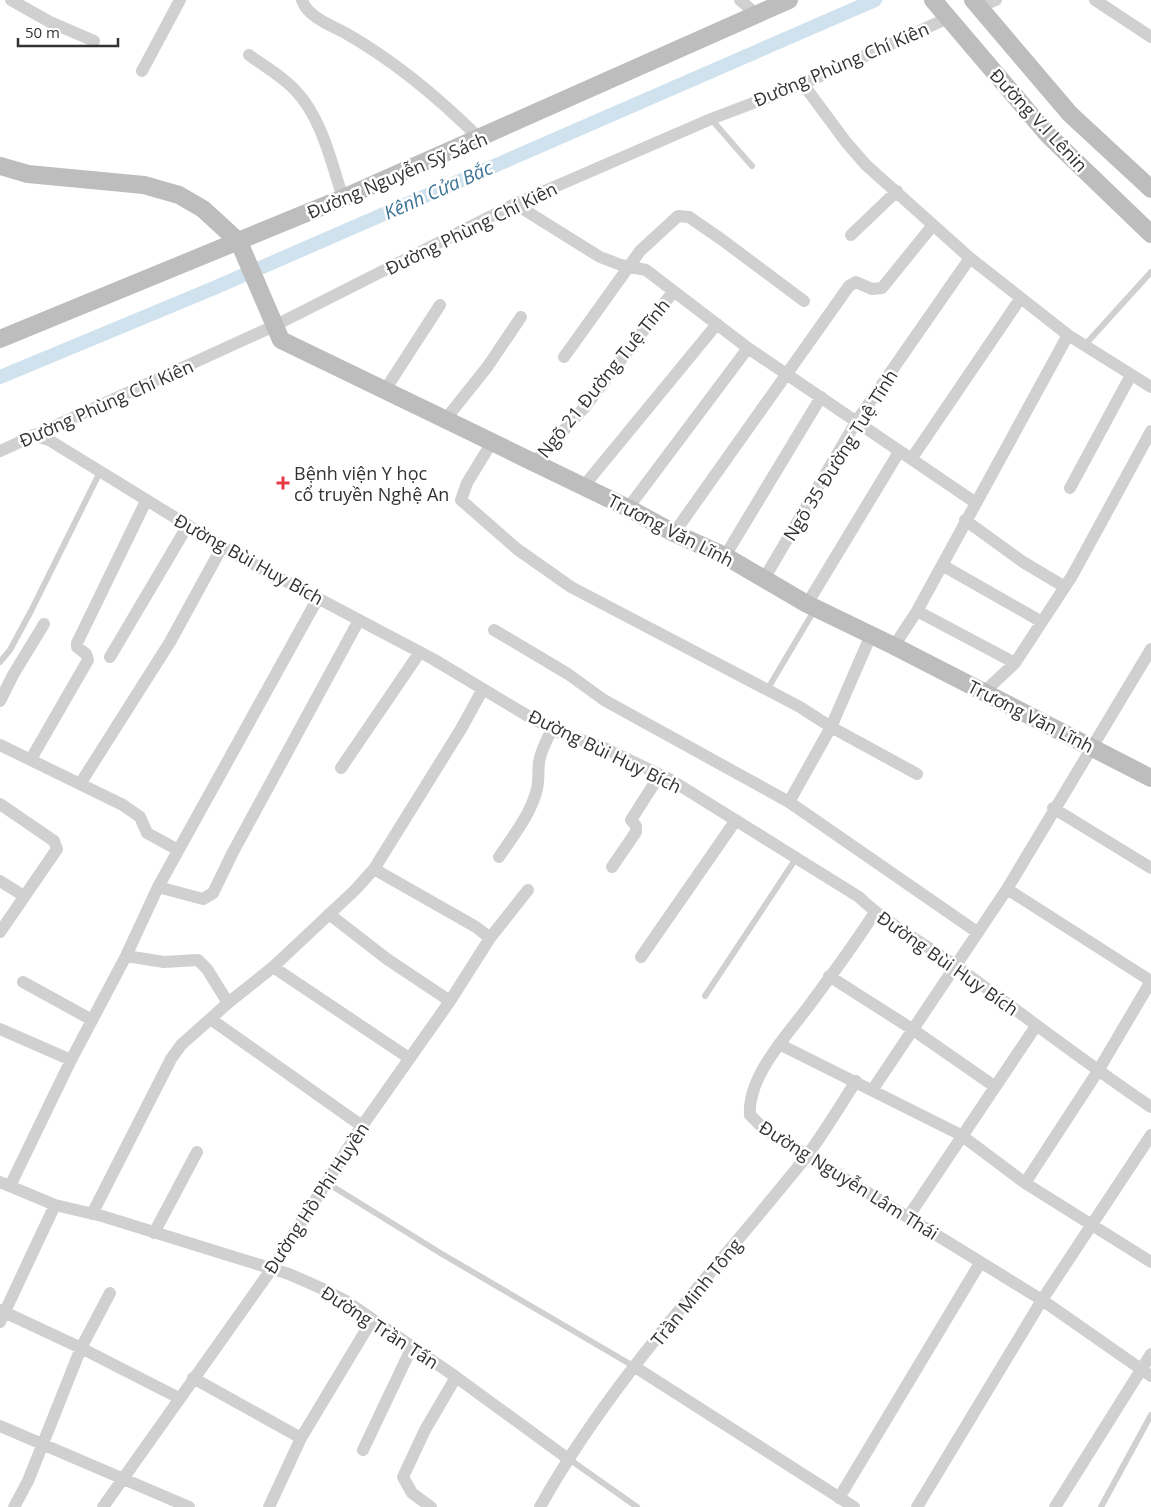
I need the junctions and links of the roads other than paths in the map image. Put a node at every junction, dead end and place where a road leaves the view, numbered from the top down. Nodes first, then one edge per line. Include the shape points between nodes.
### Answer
1 (11, 0) edge
2 (180, 0) edge
3 (302, 0) edge
4 (740, 0) edge
5 (789, 0) edge
6 (933, 0) edge
7 (996, 0) edge
8 (1095, 0) edge
9 (976, 4) edge
10 (757, 15) junction
11 (948, 18) junction
12 (1151, 37) edge
13 (94, 41) dead end
14 (248, 55) dead end
15 (142, 72) dead end
16 (803, 84) junction
17 (711, 119) junction
18 (480, 139) junction
19 (0, 166) edge
20 (752, 166) dead end
21 (1151, 189) edge
22 (897, 191) junction
23 (343, 198) junction
24 (515, 204) junction
25 (933, 226) junction
26 (1151, 234) edge
27 (851, 235) dead end
28 (241, 246) junction
29 (970, 258) junction
30 (628, 267) junction
31 (1151, 272) edge
32 (673, 292) junction
33 (1020, 299) junction
34 (804, 301) dead end
35 (440, 305) dead end
36 (521, 317) dead end
37 (717, 324) junction
38 (274, 326) junction
39 (1068, 335) junction
40 (0, 339) edge
41 (1084, 346) junction
42 (748, 348) junction
43 (564, 357) dead end
44 (786, 374) junction
45 (1131, 375) junction
46 (1151, 387) edge
47 (386, 390) junction
48 (821, 397) junction
49 (446, 420) junction
50 (856, 422) junction
51 (1151, 431) edge
52 (34, 435) junction
53 (492, 442) junction
54 (0, 451) edge
55 (899, 452) junction
56 (912, 458) junction
57 (534, 463) junction
58 (100, 472) junction
59 (583, 487) junction
60 (1070, 488) dead end
61 (146, 502) junction
62 (976, 503) junction
63 (628, 508) junction
64 (965, 520) junction
65 (188, 525) junction
66 (674, 533) junction
67 (222, 547) junction
68 (725, 556) junction
69 (942, 566) junction
70 (764, 579) junction
71 (1065, 586) junction
72 (318, 598) junction
73 (811, 606) junction
74 (917, 611) junction
75 (360, 620) junction
76 (1042, 622) junction
77 (44, 624) dead end
78 (494, 630) dead end
79 (871, 635) junction
80 (894, 646) junction
81 (1151, 649) edge
82 (420, 652) junction
83 (110, 657) dead end
84 (0, 662) edge
85 (1015, 663) junction
86 (483, 689) junction
87 (767, 690) junction
88 (984, 692) junction
89 (0, 701) edge
90 (831, 727) junction
91 (552, 729) junction
92 (0, 745) edge
93 (1092, 748) junction
94 (31, 758) junction
95 (341, 768) dead end
96 (917, 774) dead end
97 (660, 776) junction
98 (1151, 778) edge
99 (80, 784) junction
100 (789, 802) junction
101 (0, 804) edge
102 (1053, 808) junction
103 (736, 820) junction
104 (178, 850) junction
105 (499, 857) dead end
106 (797, 857) junction
107 (612, 867) dead end
108 (1151, 868) edge
109 (374, 869) junction
110 (0, 881) edge
111 (158, 887) junction
112 (1007, 889) junction
113 (528, 890) dead end
114 (24, 896) junction
115 (875, 912) junction
116 (329, 914) junction
117 (0, 932) edge
118 (977, 932) junction
119 (490, 938) junction
120 (126, 956) junction
121 (641, 957) dead end
122 (955, 966) junction
123 (273, 967) junction
124 (829, 976) junction
125 (23, 982) dead end
126 (705, 996) dead end
127 (450, 1001) junction
128 (228, 1003) junction
129 (92, 1020) junction
130 (212, 1020) junction
131 (1036, 1026) junction
132 (0, 1029) edge
133 (912, 1029) junction
134 (780, 1044) junction
135 (409, 1058) junction
136 (71, 1060) junction
137 (1098, 1071) junction
138 (856, 1081) junction
139 (994, 1086) junction
140 (873, 1090) junction
141 (1151, 1108) edge
142 (362, 1126) junction
143 (961, 1135) junction
144 (1151, 1135) edge
145 (196, 1152) dead end
146 (807, 1155) junction
147 (327, 1183) junction
148 (1025, 1183) junction
149 (5, 1184) edge
150 (55, 1205) junction
151 (92, 1214) junction
152 (908, 1217) junction
153 (1093, 1226) junction
154 (154, 1233) junction
155 (1151, 1262) edge
156 (980, 1264) junction
157 (271, 1270) junction
158 (110, 1293) dead end
159 (1042, 1300) junction
160 (1, 1315) edge
161 (372, 1320) junction
162 (412, 1347) junction
163 (81, 1348) junction
164 (1151, 1354) edge
165 (635, 1367) junction
166 (1146, 1373) edge
167 (456, 1377) junction
168 (193, 1378) junction
169 (179, 1398) junction
170 (1151, 1415) edge
171 (0, 1426) edge
172 (300, 1438) junction
173 (42, 1445) junction
174 (363, 1450) dead end
175 (567, 1458) junction
176 (124, 1478) junction
177 (839, 1498) junction
178 (14, 1507) edge
179 (103, 1507) edge
180 (189, 1507) edge
181 (269, 1507) edge
182 (432, 1507) edge
183 (540, 1507) edge
184 (637, 1507) edge
185 (854, 1507) edge
186 (917, 1507) edge
187 (1055, 1507) edge
188 (1101, 1507) edge

1 - 13 street
2 - 15 street
3 - 18 street via 314,15 359,41 448,106
4 - 10 street
5 - 10 main road, Đường Nguyễn Sỹ Sách
6 - 11 main road, Đường V.I Lênin
7 - 9 street
8 - 12 street
9 - 21 main road, Đường V.I Lênin via 1070,114
10 - 18 main road, Đường Nguyễn Sỹ Sách
11 - 16 street, Đường Phùng Chí Kiên
11 - 26 main road, Đường V.I Lênin via 1048,135
14 - 23 street via 284,80 300,96 320,131
16 - 17 street, Đường Phùng Chí Kiên
16 - 22 street via 866,165
17 - 20 lane
17 - 24 street, Đường Phùng Chí Kiên
18 - 23 main road, Đường Nguyễn Sỹ Sách
19 - 28 main road via 28,174 144,184 179,196 203,209
22 - 25 street
22 - 27 street
23 - 28 main road, Đường Nguyễn Sỹ Sách
24 - 30 street via 600,257
24 - 38 street, Đường Phùng Chí Kiên
25 - 29 street
25 - 44 street via 882,288 872,289 856,282 849,286
28 - 38 main road, Trương Văn Lĩnh
28 - 40 main road, Đường Nguyễn Sỹ Sách
29 - 33 street
29 - 50 street, Ngõ 35 Đường Tuệ Tĩnh
30 - 32 street via 646,270
30 - 34 street via 669,223 678,216 689,217
30 - 43 street
31 - 41 lane
32 - 37 street
32 - 57 street, Ngõ 21 Đường Tuệ Tĩnh via 584,408
33 - 39 street
33 - 56 street
35 - 47 street
36 - 49 street
37 - 42 street
37 - 59 street
38 - 47 main road, Trương Văn Lĩnh via 281,340
38 - 52 street, Đường Phùng Chí Kiên
39 - 41 street
39 - 62 street
41 - 45 street
42 - 44 street
42 - 63 street
44 - 48 street
44 - 66 street
45 - 46 street
45 - 60 street
47 - 49 main road, Trương Văn Lĩnh
48 - 50 street
48 - 68 street
49 - 53 main road, Trương Văn Lĩnh
50 - 55 street
50 - 70 street, Ngõ 35 Đường Tuệ Tĩnh
51 - 71 street
52 - 54 street, Đường Phùng Chí Kiên
52 - 58 street, Đường Bùi Huy Bích via 49,440
53 - 57 main road, Trương Văn Lĩnh
53 - 87 street via 463,492 461,500 467,506 517,549 571,587
55 - 56 street
55 - 73 street
56 - 62 street
57 - 59 main road, Trương Văn Lĩnh
58 - 61 street, Đường Bùi Huy Bích
58 - 84 lane via 31,611
59 - 63 main road, Trương Văn Lĩnh
61 - 65 street, Đường Bùi Huy Bích
61 - 94 street via 77,643 88,660
62 - 64 street
63 - 66 main road, Trương Văn Lĩnh
64 - 69 street
64 - 71 street via 1023,562
65 - 67 street, Đường Bùi Huy Bích
65 - 83 street
66 - 68 main road, Trương Văn Lĩnh
67 - 72 street, Đường Bùi Huy Bích
67 - 99 street via 170,642
68 - 70 main road, Trương Văn Lĩnh
69 - 74 street
69 - 76 street
70 - 73 main road, Trương Văn Lĩnh
71 - 76 street
72 - 75 street, Đường Bùi Huy Bích
72 - 104 street
73 - 79 main road, Trương Văn Lĩnh
73 - 87 lane
74 - 80 street
74 - 85 street
75 - 82 street, Đường Bùi Huy Bích
75 - 111 street via 213,893 203,899
76 - 85 street
77 - 89 street
78 - 100 street via 568,674 604,700
79 - 80 main road, Trương Văn Lĩnh
79 - 90 street
80 - 88 main road, Trương Văn Lĩnh
81 - 93 street
82 - 86 street, Đường Bùi Huy Bích
82 - 95 street
85 - 88 street
86 - 91 street, Đường Bùi Huy Bích
86 - 109 street via 462,729
87 - 90 street
88 - 93 main road, Trương Văn Lĩnh
90 - 96 street
90 - 100 street
91 - 97 street, Đường Bùi Huy Bích via 611,751
91 - 105 street via 541,754 532,803
92 - 94 street
93 - 98 main road, Trương Văn Lĩnh
93 - 102 street
94 - 99 street
97 - 103 street, Đường Bùi Huy Bích
97 - 107 street via 631,820 636,832
99 - 104 street via 134,812 147,833
100 - 118 street
101 - 114 street via 56,844 55,853
102 - 108 street
102 - 112 street
103 - 106 street, Đường Bùi Huy Bích
103 - 121 street
104 - 111 street
106 - 115 street, Đường Bùi Huy Bích via 859,897
106 - 126 lane
109 - 116 street
109 - 119 street
110 - 114 street
111 - 120 street
112 - 118 street
112 - 137 street via 1151,981
113 - 119 street, Đường Hồ Phi Huyền
114 - 117 street
115 - 122 street, Đường Bùi Huy Bích
115 - 124 street, Đường Nguyễn Lâm Thái
116 - 123 street
116 - 127 street via 387,959
118 - 122 street
119 - 127 street, Đường Hồ Phi Huyền
120 - 128 street via 164,962 198,960
120 - 129 street
122 - 131 street, Đường Bùi Huy Bích
122 - 133 street
123 - 128 street
123 - 135 street
124 - 133 street
124 - 134 street, Đường Nguyễn Lâm Thái
125 - 129 street
127 - 135 street, Đường Hồ Phi Huyền
128 - 130 street
129 - 136 street
130 - 142 street
130 - 151 street via 181,1046 166,1066
131 - 137 street, Đường Bùi Huy Bích
131 - 139 street
132 - 136 street
133 - 139 street
133 - 140 street
134 - 138 street
134 - 146 street, Đường Nguyễn Lâm Thái via 750,1101 750,1115 763,1128
135 - 142 street, Đường Hồ Phi Huyền
136 - 149 street
137 - 141 street, Đường Bùi Huy Bích
137 - 148 street
138 - 140 street
138 - 146 street, Trần Minh Tông
139 - 143 street
140 - 143 street
142 - 147 street, Đường Hồ Phi Huyền
143 - 148 street
143 - 152 street
144 - 153 street
145 - 154 street
146 - 152 street, Đường Nguyễn Lâm Thái
146 - 165 street, Trần Minh Tông
147 - 157 street, Đường Hồ Phi Huyền
147 - 165 lane
148 - 153 street
149 - 150 street, Đường Trần Tấn
150 - 151 street, Đường Trần Tấn
150 - 160 street
151 - 154 street, Đường Trần Tấn
152 - 156 street, Đường Nguyễn Lâm Thái
153 - 155 street
153 - 159 street
154 - 157 street, Đường Trần Tấn
156 - 159 street, Đường Nguyễn Lâm Thái
156 - 177 street
157 - 161 street, Đường Trần Tấn via 323,1288
157 - 168 street, Đường Hồ Phi Huyền
158 - 163 street
159 - 166 street, Đường Nguyễn Lâm Thái
159 - 186 street
160 - 163 street
161 - 162 street, Đường Trần Tấn
161 - 172 street
162 - 167 street, Đường Trần Tấn
162 - 174 street
163 - 169 street
163 - 173 street
164 - 166 street
165 - 175 street, Trần Minh Tông
165 - 177 street
166 - 187 street
167 - 175 street, Đường Trần Tấn
167 - 182 street via 425,1430 403,1477 412,1493
168 - 169 street, Đường Hồ Phi Huyền
168 - 172 street
169 - 176 street, Đường Hồ Phi Huyền
170 - 188 lane
171 - 173 street
172 - 181 street
173 - 176 street
173 - 178 street
175 - 183 street, Trần Minh Tông
175 - 184 lane
176 - 179 street, Đường Hồ Phi Huyền
176 - 180 street
177 - 185 street

